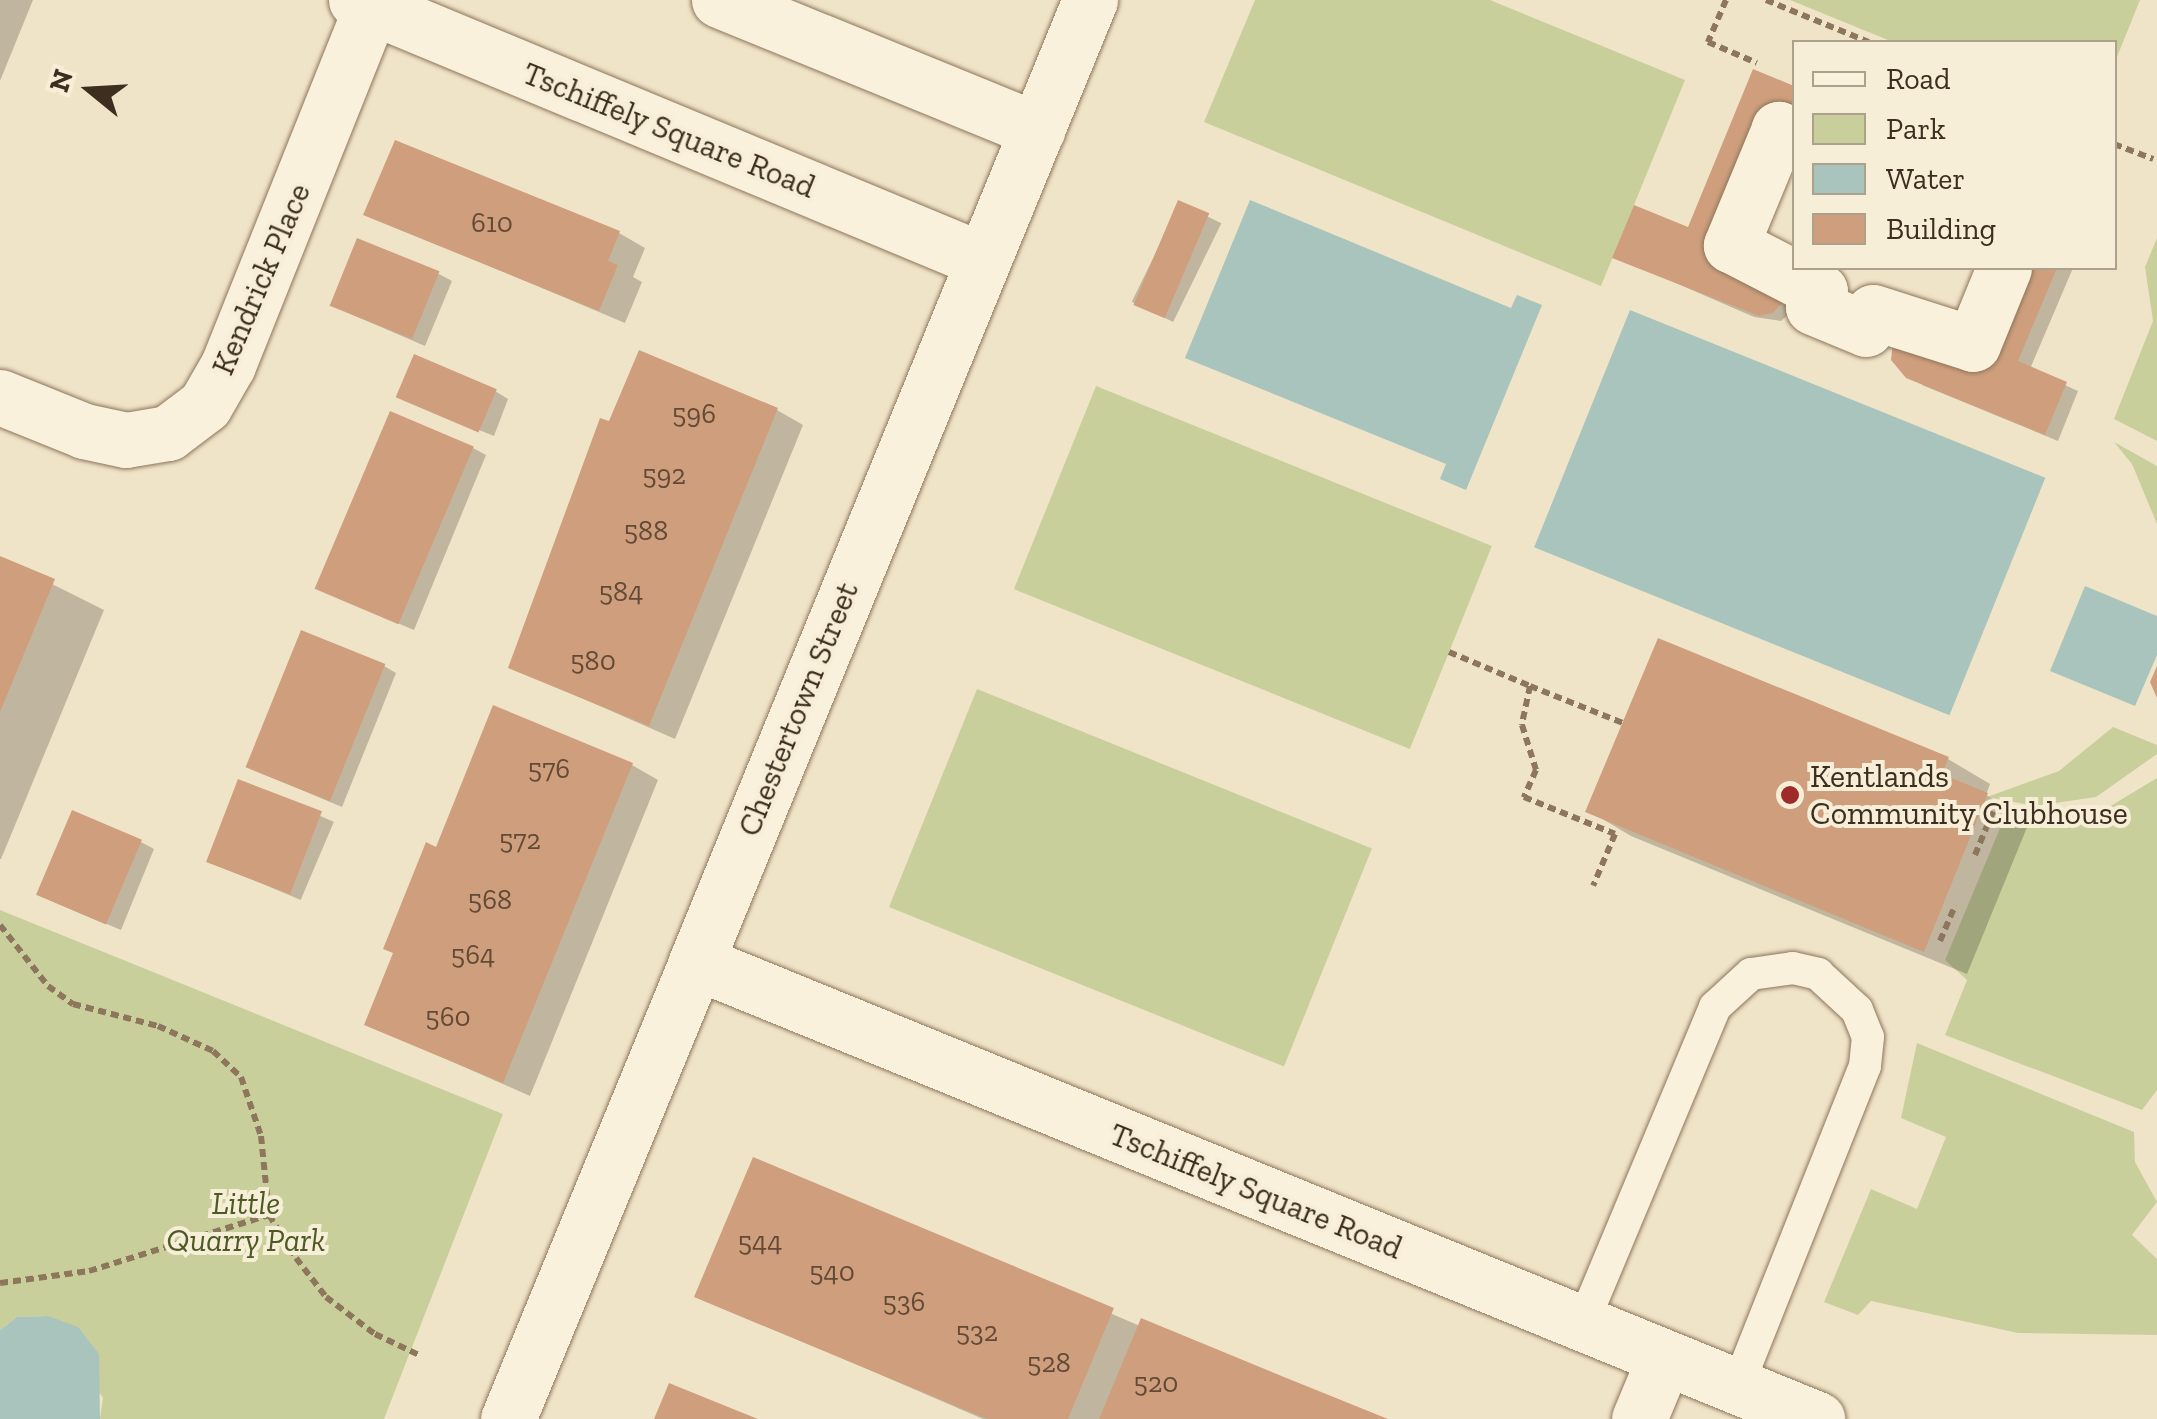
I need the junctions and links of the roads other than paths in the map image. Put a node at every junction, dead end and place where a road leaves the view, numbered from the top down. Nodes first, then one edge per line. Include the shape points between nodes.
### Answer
1 (720, 0) edge
2 (1090, 0) edge
3 (367, 2) edge
4 (1037, 130) junction
5 (1792, 135) edge
6 (982, 260) junction
7 (2003, 270) edge
8 (0, 397) edge
9 (696, 962) junction
10 (1582, 1325) junction
11 (1664, 1360) junction
12 (1736, 1390) junction
13 (508, 1419) edge
14 (1638, 1419) edge
15 (1817, 1419) edge

1 - 4 street
2 - 4 street, Chestertown Street
3 - 6 street, Tschiffely Square Road
3 - 8 street, Kendrick Place via 228,365 206,405 168,433 126,440 84,431
4 - 6 street, Chestertown Street
5 - 7 street via 1779,130 1732,245 1820,290 1813,307 1866,328 1872,312 1973,344
6 - 9 street, Chestertown Street
9 - 10 street, Tschiffely Square Road
9 - 13 street, Chestertown Street
10 - 11 street, Tschiffely Square Road
10 - 12 lane via 1714,1008 1751,974 1792,968 1818,974 1857,1010 1868,1038 1865,1066
11 - 12 street, Tschiffely Square Road
11 - 14 street
12 - 15 street, Tschiffely Square Road

